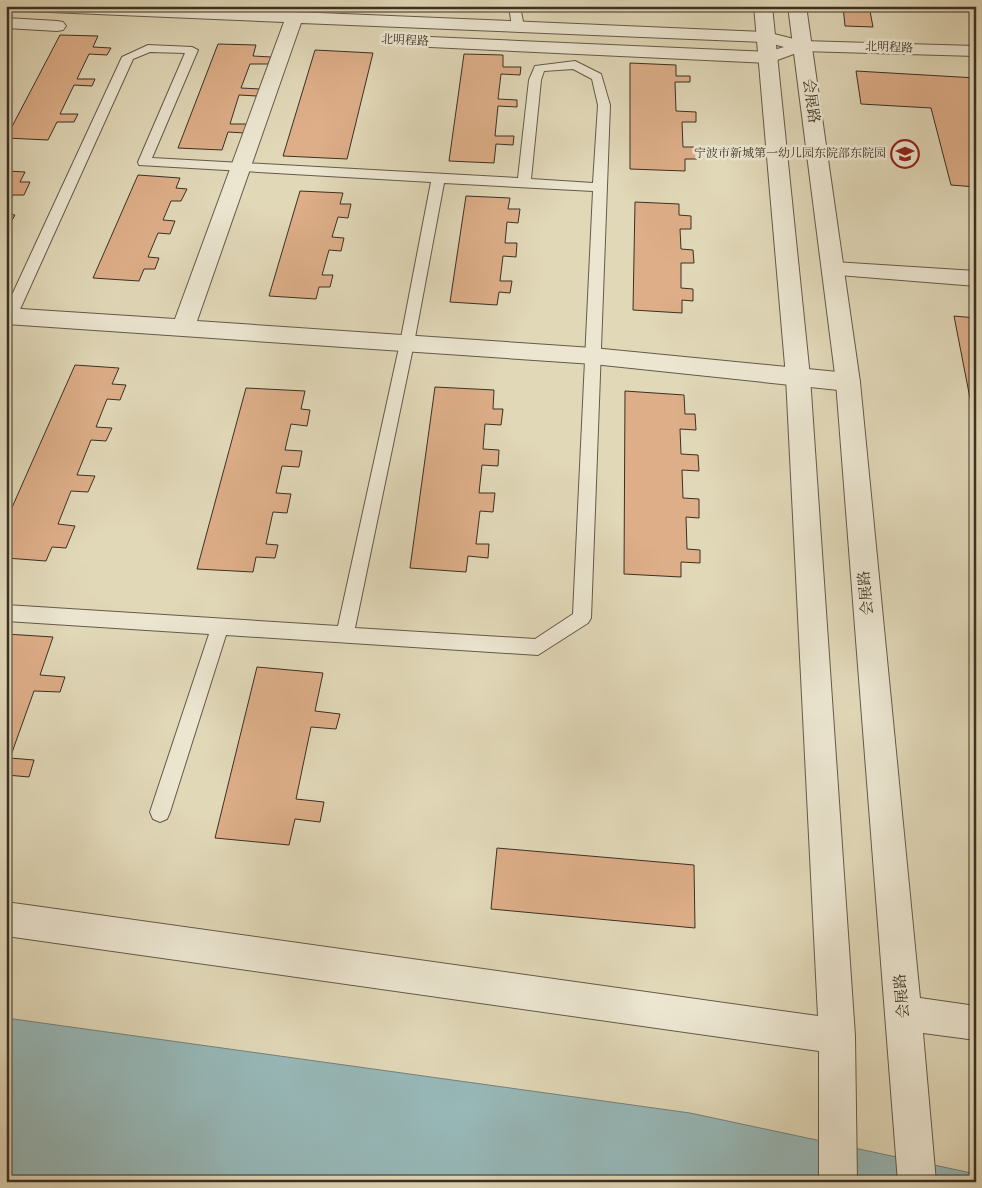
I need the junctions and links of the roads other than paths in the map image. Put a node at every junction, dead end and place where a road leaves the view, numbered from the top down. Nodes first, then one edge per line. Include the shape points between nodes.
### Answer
1 (26, 6) edge
2 (514, 6) edge
3 (763, 6) edge
4 (797, 6) edge
5 (69, 7) edge
6 (6, 24) edge
7 (74, 26) dead end
8 (518, 27) junction
9 (289, 31) junction
10 (415, 42) dead end
11 (802, 46) junction
12 (768, 47) junction
13 (976, 51) edge
14 (241, 168) junction
15 (438, 179) junction
16 (524, 183) junction
17 (599, 186) junction
18 (834, 268) junction
19 (976, 279) edge
20 (8, 316) edge
21 (183, 328) junction
22 (407, 343) junction
23 (593, 356) junction
24 (798, 377) junction
25 (848, 382) junction
26 (6, 614) edge
27 (220, 626) junction
28 (345, 634) junction
29 (160, 812) dead end
30 (6, 919) edge
31 (904, 1013) junction
32 (976, 1023) edge
33 (837, 1036) junction
34 (838, 1177) edge
35 (917, 1181) edge

1 - 5 street, 北明程路
2 - 8 lane
3 - 12 street
4 - 11 street, 会展路
5 - 9 street, 北明程路
6 - 7 street
8 - 9 street, 北明程路
8 - 12 street, 北明程路
9 - 14 street
10 - 12 street, 北明程路
11 - 12 street, 北明程路
11 - 13 street, 北明程路
11 - 18 street, 会展路
12 - 24 street
14 - 15 lane
14 - 20 lane via 144,162 192,50 148,48 128,57
14 - 21 street
15 - 16 lane
15 - 22 lane
16 - 17 lane
16 - 17 lane via 539,68 575,65 597,77 604,105
17 - 23 lane via 592,306
18 - 19 street
18 - 25 street, 会展路
20 - 21 street
21 - 22 street
22 - 23 street
22 - 28 lane
23 - 24 street
23 - 28 lane via 582,618 538,647
24 - 25 street
24 - 33 street
25 - 31 street, 会展路
26 - 27 lane via 209,628
27 - 28 lane
27 - 29 lane
30 - 33 street
31 - 32 street
31 - 35 street, 会展路
33 - 34 street

